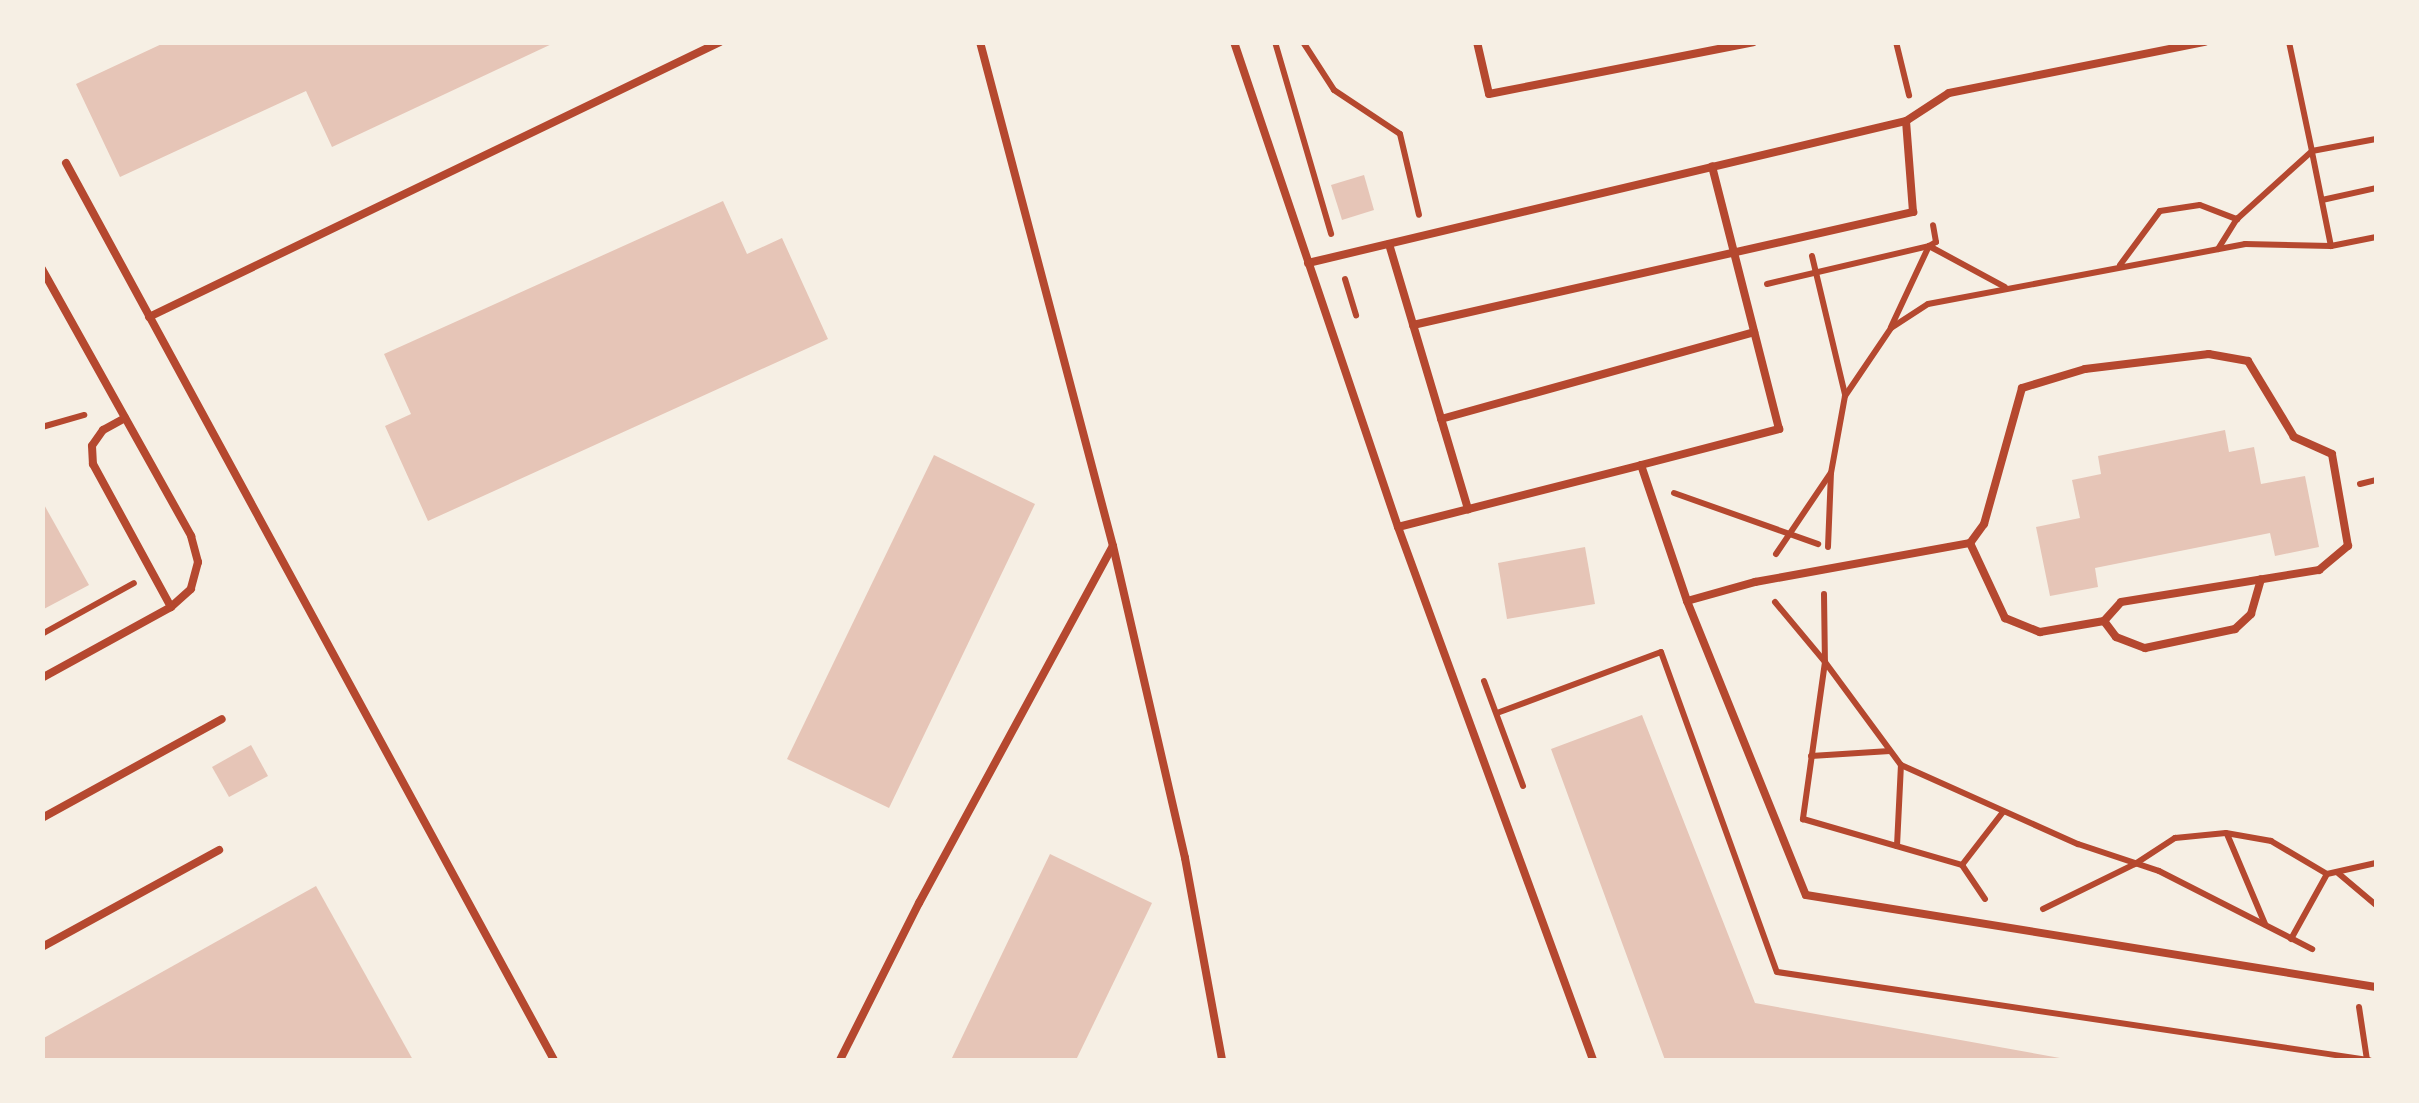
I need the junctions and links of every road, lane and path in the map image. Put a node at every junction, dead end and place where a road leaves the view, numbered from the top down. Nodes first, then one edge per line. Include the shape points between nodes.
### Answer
1 (720, 42) edge
2 (980, 42) edge
3 (1248, 42) edge
4 (1276, 42) edge
5 (1303, 42) edge
6 (1478, 42) edge
7 (1753, 42) edge
8 (2205, 42) edge
9 (2290, 42) edge
10 (1234, 44) edge
11 (1906, 121) junction
12 (2376, 139) edge
13 (2312, 151) junction
14 (66, 163) dead end
15 (1712, 166) junction
16 (2376, 188) edge
17 (2322, 200) junction
18 (2238, 219) junction
19 (1424, 235) junction
20 (1808, 237) junction
21 (2376, 237) edge
22 (1389, 244) junction
23 (2331, 246) junction
24 (2218, 249) junction
25 (1734, 255) junction
26 (1338, 256) junction
27 (1308, 263) junction
28 (2119, 266) junction
29 (42, 270) edge
30 (2005, 287) junction
31 (149, 317) junction
32 (1413, 325) junction
33 (1891, 328) junction
34 (1362, 332) dead end
35 (1754, 332) junction
36 (1845, 396) junction
37 (125, 418) junction
38 (1441, 419) junction
39 (1641, 465) junction
40 (1831, 472) junction
41 (1647, 483) junction
42 (1468, 509) junction
43 (1398, 527) junction
44 (1790, 534) junction
45 (1970, 542) junction
46 (1113, 546) junction
47 (1828, 548) junction
48 (1826, 568) junction
49 (153, 573) junction
50 (2261, 580) junction
51 (1755, 582) junction
52 (1687, 601) junction
53 (171, 606) junction
54 (2104, 621) junction
55 (42, 634) edge
56 (1824, 662) junction
57 (42, 678) edge
58 (1484, 678) dead end
59 (222, 718) dead end
60 (1891, 751) junction
61 (1812, 756) junction
62 (1902, 765) junction
63 (1530, 804) dead end
64 (2004, 812) junction
65 (42, 818) edge
66 (2226, 833) junction
67 (1897, 846) junction
68 (219, 850) dead end
69 (2136, 864) junction
70 (2376, 864) edge
71 (1962, 865) junction
72 (2337, 872) junction
73 (2326, 874) junction
74 (2376, 905) edge
75 (2266, 926) junction
76 (2004, 928) junction
77 (2291, 939) junction
78 (42, 947) edge
79 (2325, 954) dead end
80 (2356, 984) junction
81 (2376, 987) edge
82 (554, 1060) edge
83 (840, 1060) edge
84 (1222, 1060) edge
85 (1593, 1060) edge
86 (2368, 1060) edge

1 - 31 lane
2 - 46 lane
3 - 10 lane
4 - 26 path
5 - 19 path via 1334,90 1400,134
6 - 7 lane via 1489,94
8 - 11 lane via 1949,92
9 - 13 path
10 - 27 lane
11 - 15 lane
11 - 20 lane via 1913,212
12 - 13 path
13 - 17 path
13 - 18 path
14 - 31 lane
15 - 19 lane
15 - 25 lane
16 - 17 path
17 - 23 path
18 - 24 path
18 - 28 path via 2200,206 2160,211
19 - 22 lane
20 - 25 lane
20 - 36 path
21 - 23 path
22 - 26 lane
22 - 32 lane
23 - 24 path
24 - 28 path
25 - 32 lane
25 - 35 lane
26 - 27 lane
26 - 34 path
27 - 43 lane
28 - 30 path
29 - 37 lane
30 - 33 path via 1928,304
30 - 33 path via 1929,246
31 - 82 lane
32 - 38 lane
33 - 36 path
35 - 38 lane
35 - 39 lane via 1779,429
36 - 40 path
37 - 49 lane via 103,430 92,446 93,464
37 - 53 lane via 198,562 190,589
38 - 42 lane
39 - 41 lane
39 - 42 lane
40 - 44 path
40 - 47 path
41 - 44 path
41 - 52 lane
42 - 43 lane
43 - 85 lane
44 - 47 path
44 - 51 path
45 - 48 lane
45 - 50 lane via 1984,524 2022,388 2085,369 2209,354 2248,360 2294,437 2332,454 2348,546 2320,570
45 - 54 lane via 2005,618 2040,632
46 - 83 lane
46 - 84 lane via 1185,858
47 - 48 path
48 - 51 lane
48 - 56 path
49 - 53 lane
49 - 55 path
50 - 54 lane via 2121,602
50 - 54 lane via 2250,614 2235,629 2145,648 2116,637
51 - 52 lane
51 - 56 path
52 - 76 lane via 1806,895
53 - 57 lane
56 - 60 path
56 - 61 path
58 - 63 path
59 - 65 lane
60 - 61 path
60 - 62 path
61 - 67 path via 1803,819
62 - 64 path
62 - 67 path
64 - 69 path
64 - 71 path
66 - 69 path via 2175,838
66 - 73 path via 2271,841
66 - 75 path
67 - 71 path
68 - 78 lane
69 - 75 path
69 - 76 path
70 - 72 path
71 - 76 path
72 - 73 path
72 - 74 path
73 - 77 path
75 - 77 path
76 - 80 lane
77 - 79 path
80 - 81 lane
80 - 86 path

